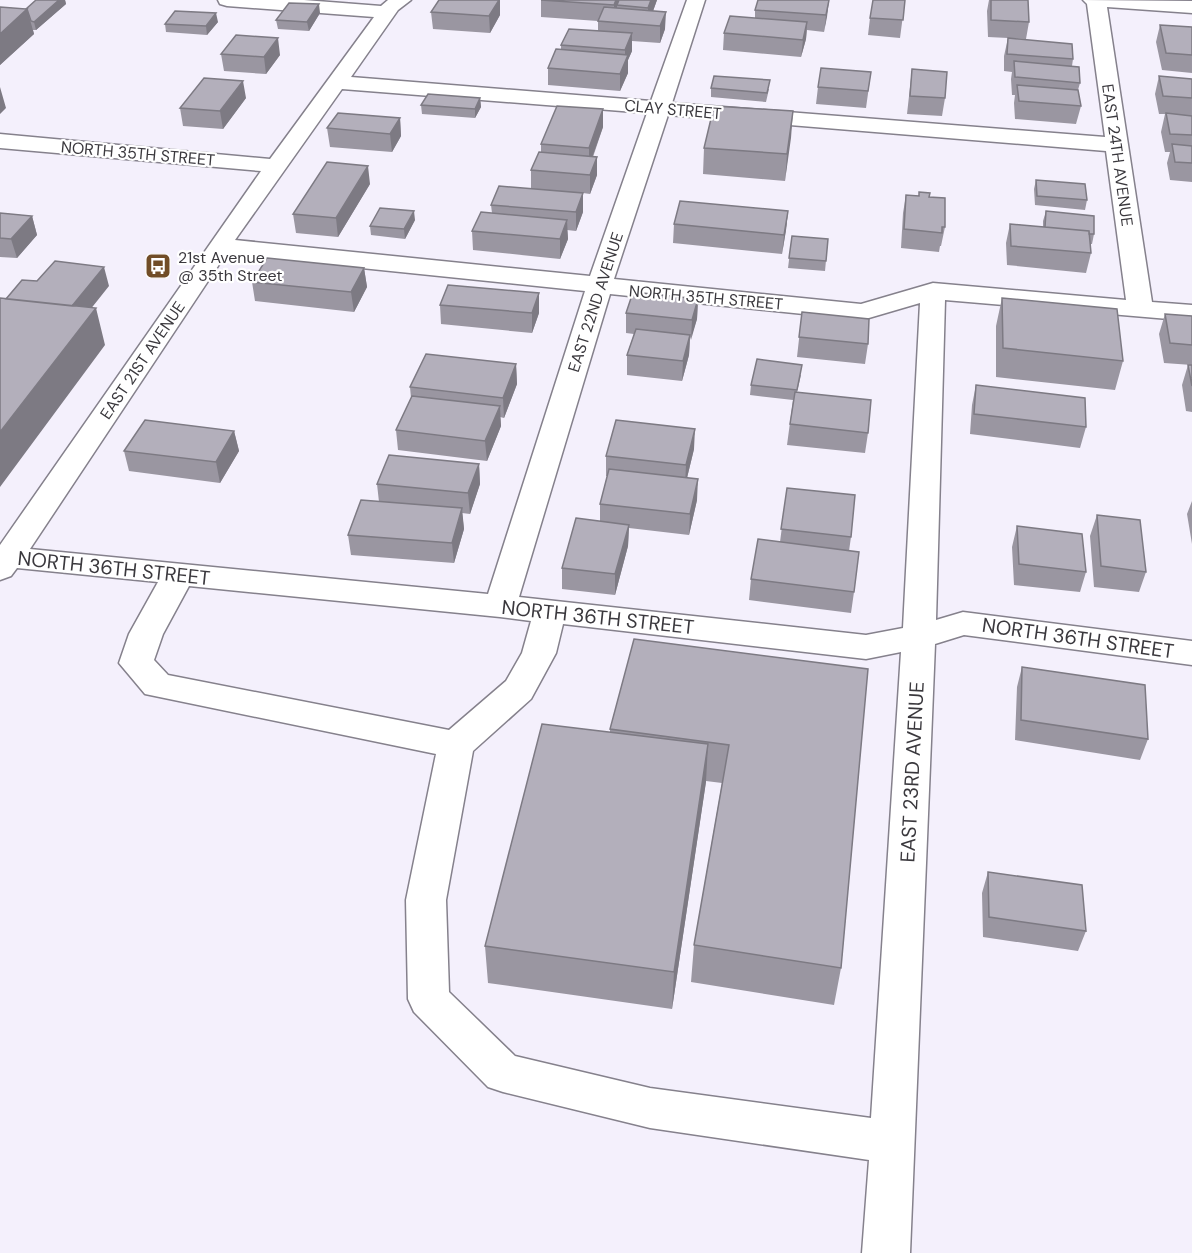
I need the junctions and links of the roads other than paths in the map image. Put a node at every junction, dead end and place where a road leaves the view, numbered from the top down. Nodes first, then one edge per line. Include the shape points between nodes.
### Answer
1 (227, 0) edge
2 (696, 0) edge
3 (1092, 0) edge
4 (1096, 0) edge
5 (392, 4) edge
6 (1192, 7) edge
7 (336, 82) junction
8 (658, 108) junction
9 (0, 141) edge
10 (1117, 145) junction
11 (276, 166) junction
12 (219, 246) junction
13 (599, 286) junction
14 (933, 291) junction
15 (1140, 309) junction
16 (1192, 313) edge
17 (3, 561) edge
18 (179, 574) junction
19 (500, 606) junction
20 (549, 611) junction
21 (919, 637) junction
22 (1192, 653) edge
23 (456, 745) junction
24 (892, 1142) junction
25 (886, 1253) edge

1 - 5 street
2 - 8 street, EAST 22ND AVENUE
3 - 4 street
4 - 6 street
4 - 10 street, EAST 24TH AVENUE
5 - 7 street, EAST 21ST AVENUE
7 - 8 street, CLAY STREET
7 - 11 street, EAST 21ST AVENUE
8 - 10 street, CLAY STREET
8 - 13 street, EAST 22ND AVENUE
9 - 11 street, NORTH 35TH STREET
10 - 15 street, EAST 24TH AVENUE
11 - 12 street, EAST 21ST AVENUE
12 - 13 street, NORTH 35TH STREET
12 - 17 street, EAST 21ST AVENUE
13 - 14 street, NORTH 35TH STREET via 862,312
13 - 19 street, EAST 22ND AVENUE
14 - 15 street, NORTH 35TH STREET
14 - 21 street, EAST 23RD AVENUE
15 - 16 street, NORTH 35TH STREET
17 - 18 street, NORTH 36TH STREET
18 - 19 street, NORTH 36TH STREET
18 - 23 street via 146,634 136,663 157,685
19 - 20 street, NORTH 36TH STREET
20 - 21 street, NORTH 36TH STREET via 866,647
20 - 23 street via 539,653 519,690
21 - 22 street, NORTH 36TH STREET via 963,622
21 - 24 street, EAST 23RD AVENUE
23 - 24 street via 426,900 429,999 504,1073 650,1108
24 - 25 street, EAST 23RD AVENUE

